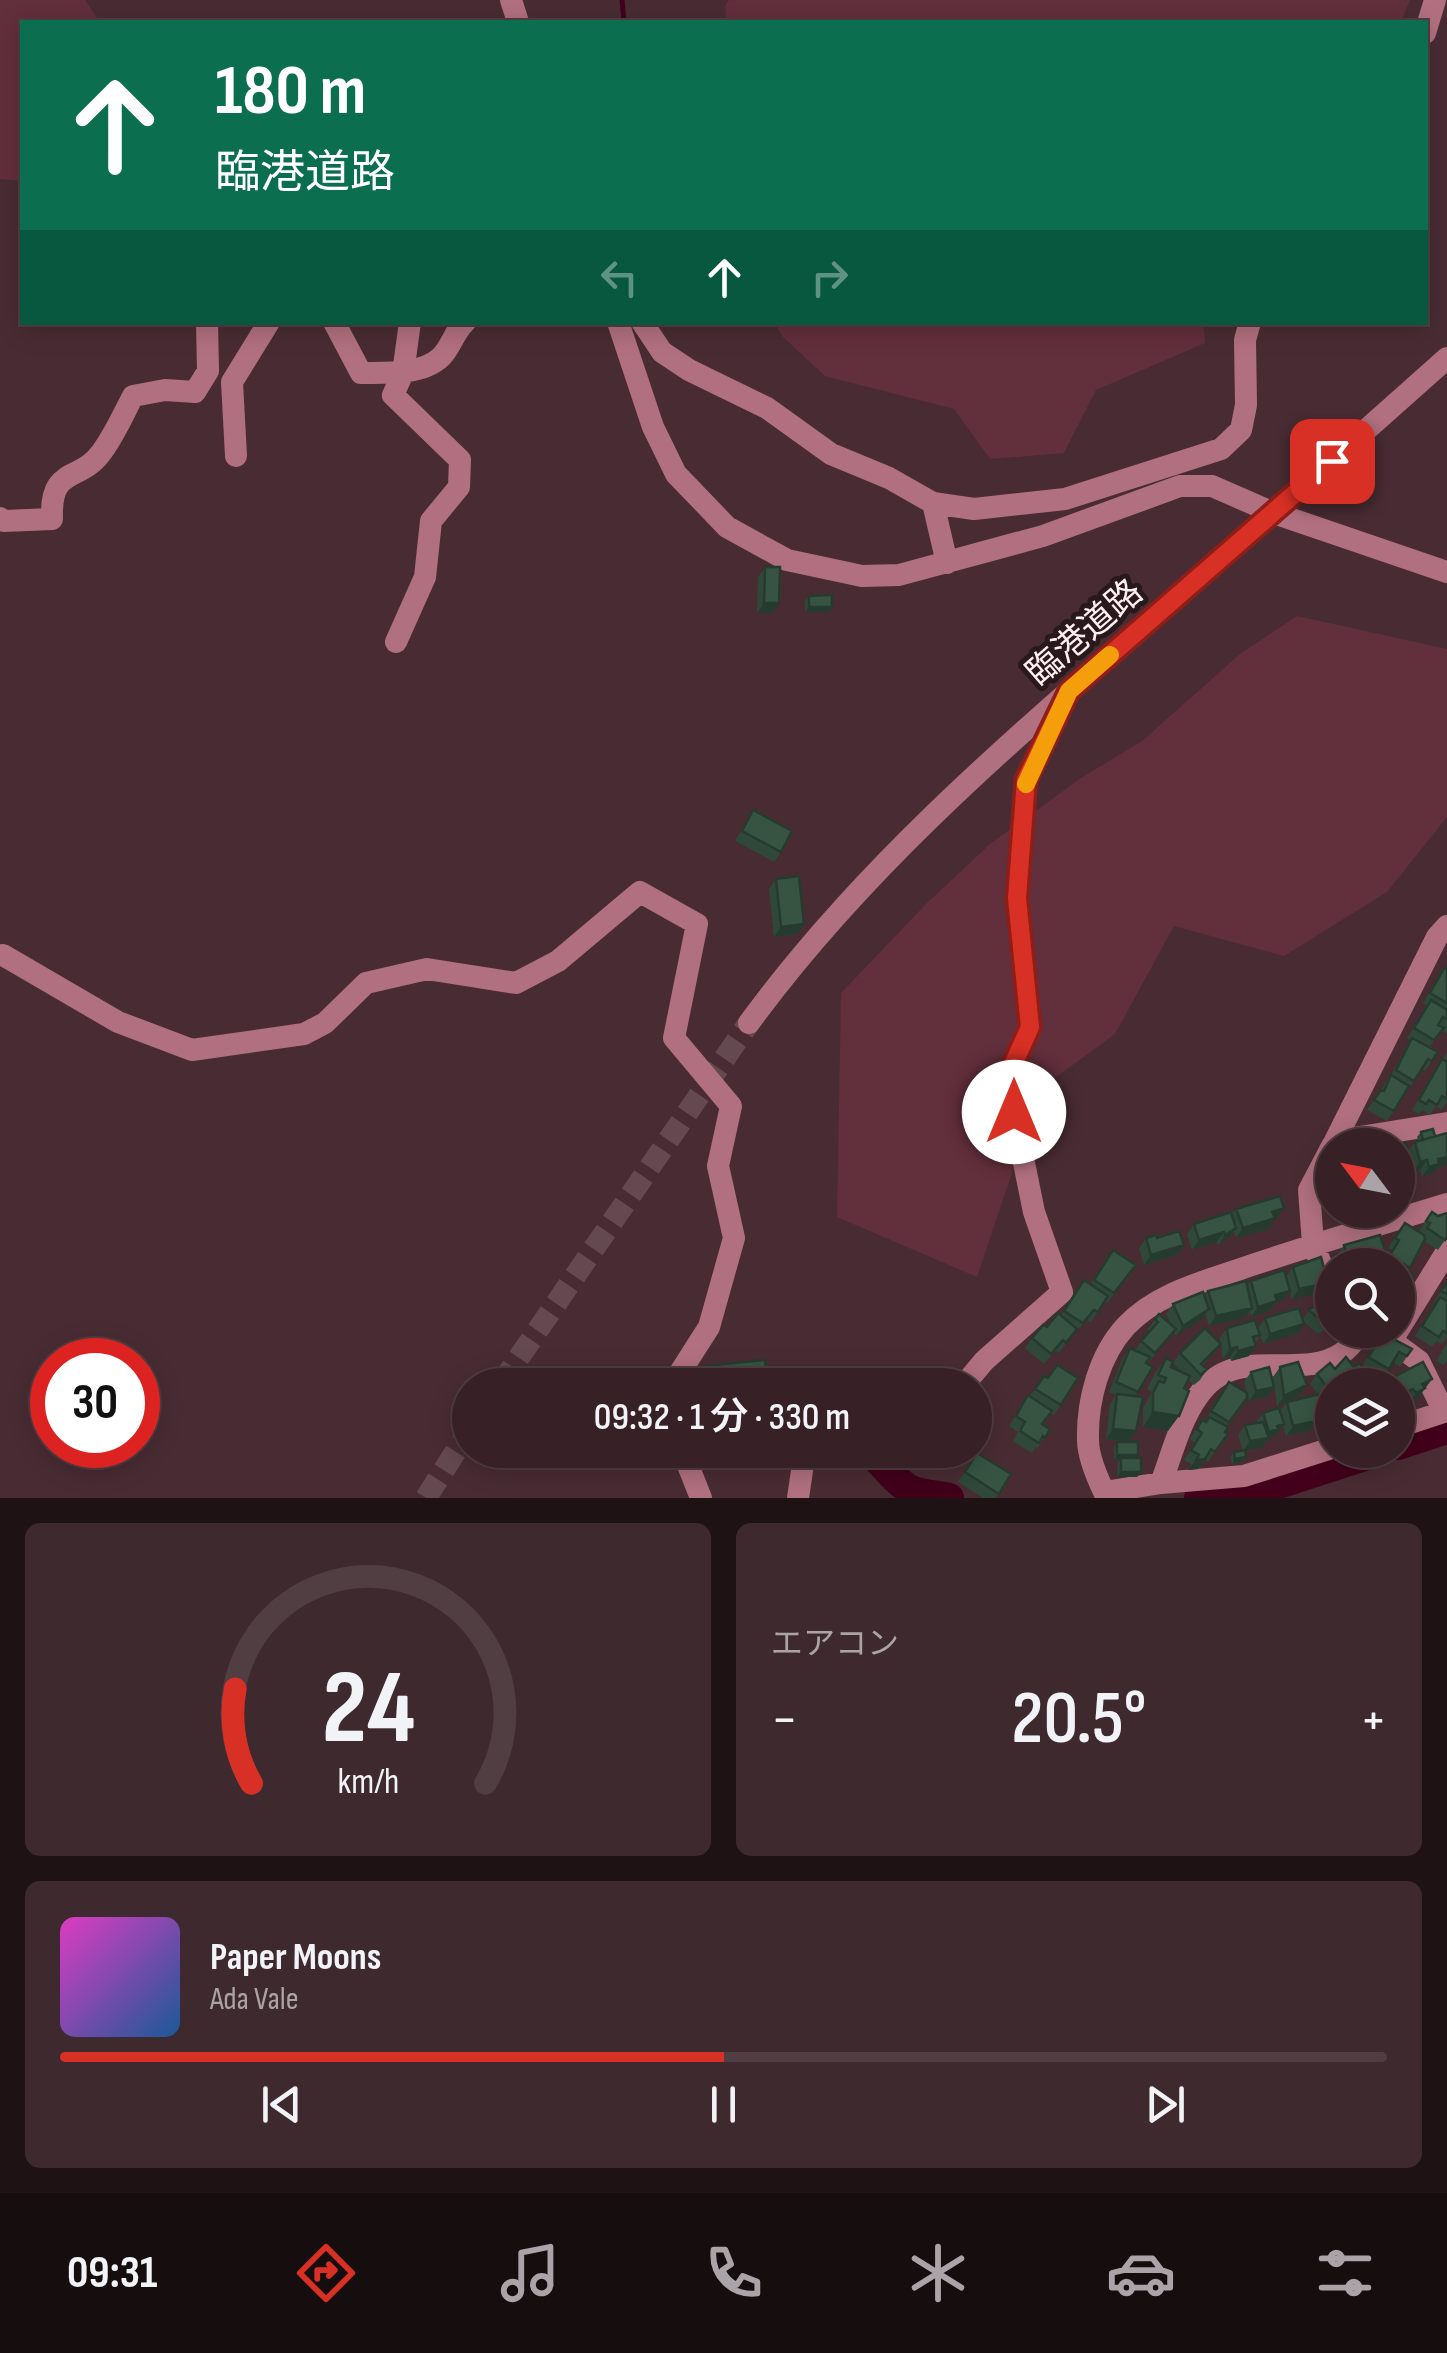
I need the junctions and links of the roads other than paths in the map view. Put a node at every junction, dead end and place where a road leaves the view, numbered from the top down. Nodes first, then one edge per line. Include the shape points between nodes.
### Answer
1 (207, 325) edge
2 (267, 325) edge
3 (336, 325) edge
4 (410, 325) edge
5 (462, 325) edge
6 (619, 325) edge
7 (644, 325) edge
8 (1249, 325) edge
9 (1447, 358) edge
10 (403, 374) junction
11 (236, 456) dead end
12 (933, 503) junction
13 (1274, 513) junction
14 (1, 521) edge
15 (946, 564) junction
16 (1447, 572) edge
17 (396, 642) dead end
18 (1069, 691) junction
19 (1447, 926) edge
20 (3, 955) dead end
21 (749, 1023) tunnel mouth
22 (1447, 1123) edge
23 (1342, 1128) edge
24 (1415, 1129) edge
25 (1315, 1178) edge
26 (1447, 1204) edge
27 (1312, 1244) junction
28 (1315, 1251) edge
29 (1447, 1251) edge
30 (1415, 1294) edge
31 (1347, 1348) edge
32 (1402, 1348) edge
33 (683, 1368) edge
34 (978, 1368) edge
35 (1446, 1411) edge
36 (1415, 1421) edge
37 (1315, 1453) edge
38 (689, 1468) edge
39 (804, 1468) edge
40 (811, 1468) edge
41 (1161, 1482) junction
42 (1105, 1494) edge
43 (701, 1498) edge
44 (798, 1498) edge
45 (815, 1498) edge

1 - 14 street via 208,371 195,392 133,396 98,457 61,480 52,519
2 - 11 street via 232,382
3 - 10 street via 362,373
4 - 10 street
5 - 10 street via 441,358
6 - 15 street via 652,427 676,474 727,528 787,560 862,576
7 - 12 street via 662,352 688,370 767,408 831,454
8 - 12 street via 1241,430 1221,449 1064,498 974,509
9 - 13 street, 臨港道路
10 - 17 street via 394,395 460,460 459,487 431,521 425,577
12 - 15 street
13 - 15 street via 1212,486 1180,486
13 - 16 street
13 - 18 street, 臨港道路
18 - 21 street, 臨港道路 via 838,910
18 - 34 street via 1026,780 1017,898 1030,1027 1007,1078 1034,1212 1062,1292
19 - 23 street
20 - 33 street via 118,1022 192,1050 304,1034 366,983 427,969 516,984 558,961 640,892 697,924 674,1038 731,1106 718,1166 734,1238 709,1327
22 - 24 street
25 - 27 street via 1308,1190
26 - 27 street
27 - 28 street
27 - 42 street via 1178,1291 1126,1326 1093,1388 1088,1443
29 - 30 street
31 - 41 street via 1318,1363 1241,1366 1221,1374 1186,1414
32 - 35 street via 1419,1361
35 - 36 street
37 - 41 street via 1244,1476
38 - 43 street
39 - 44 street
40 - 45 street
41 - 42 street

